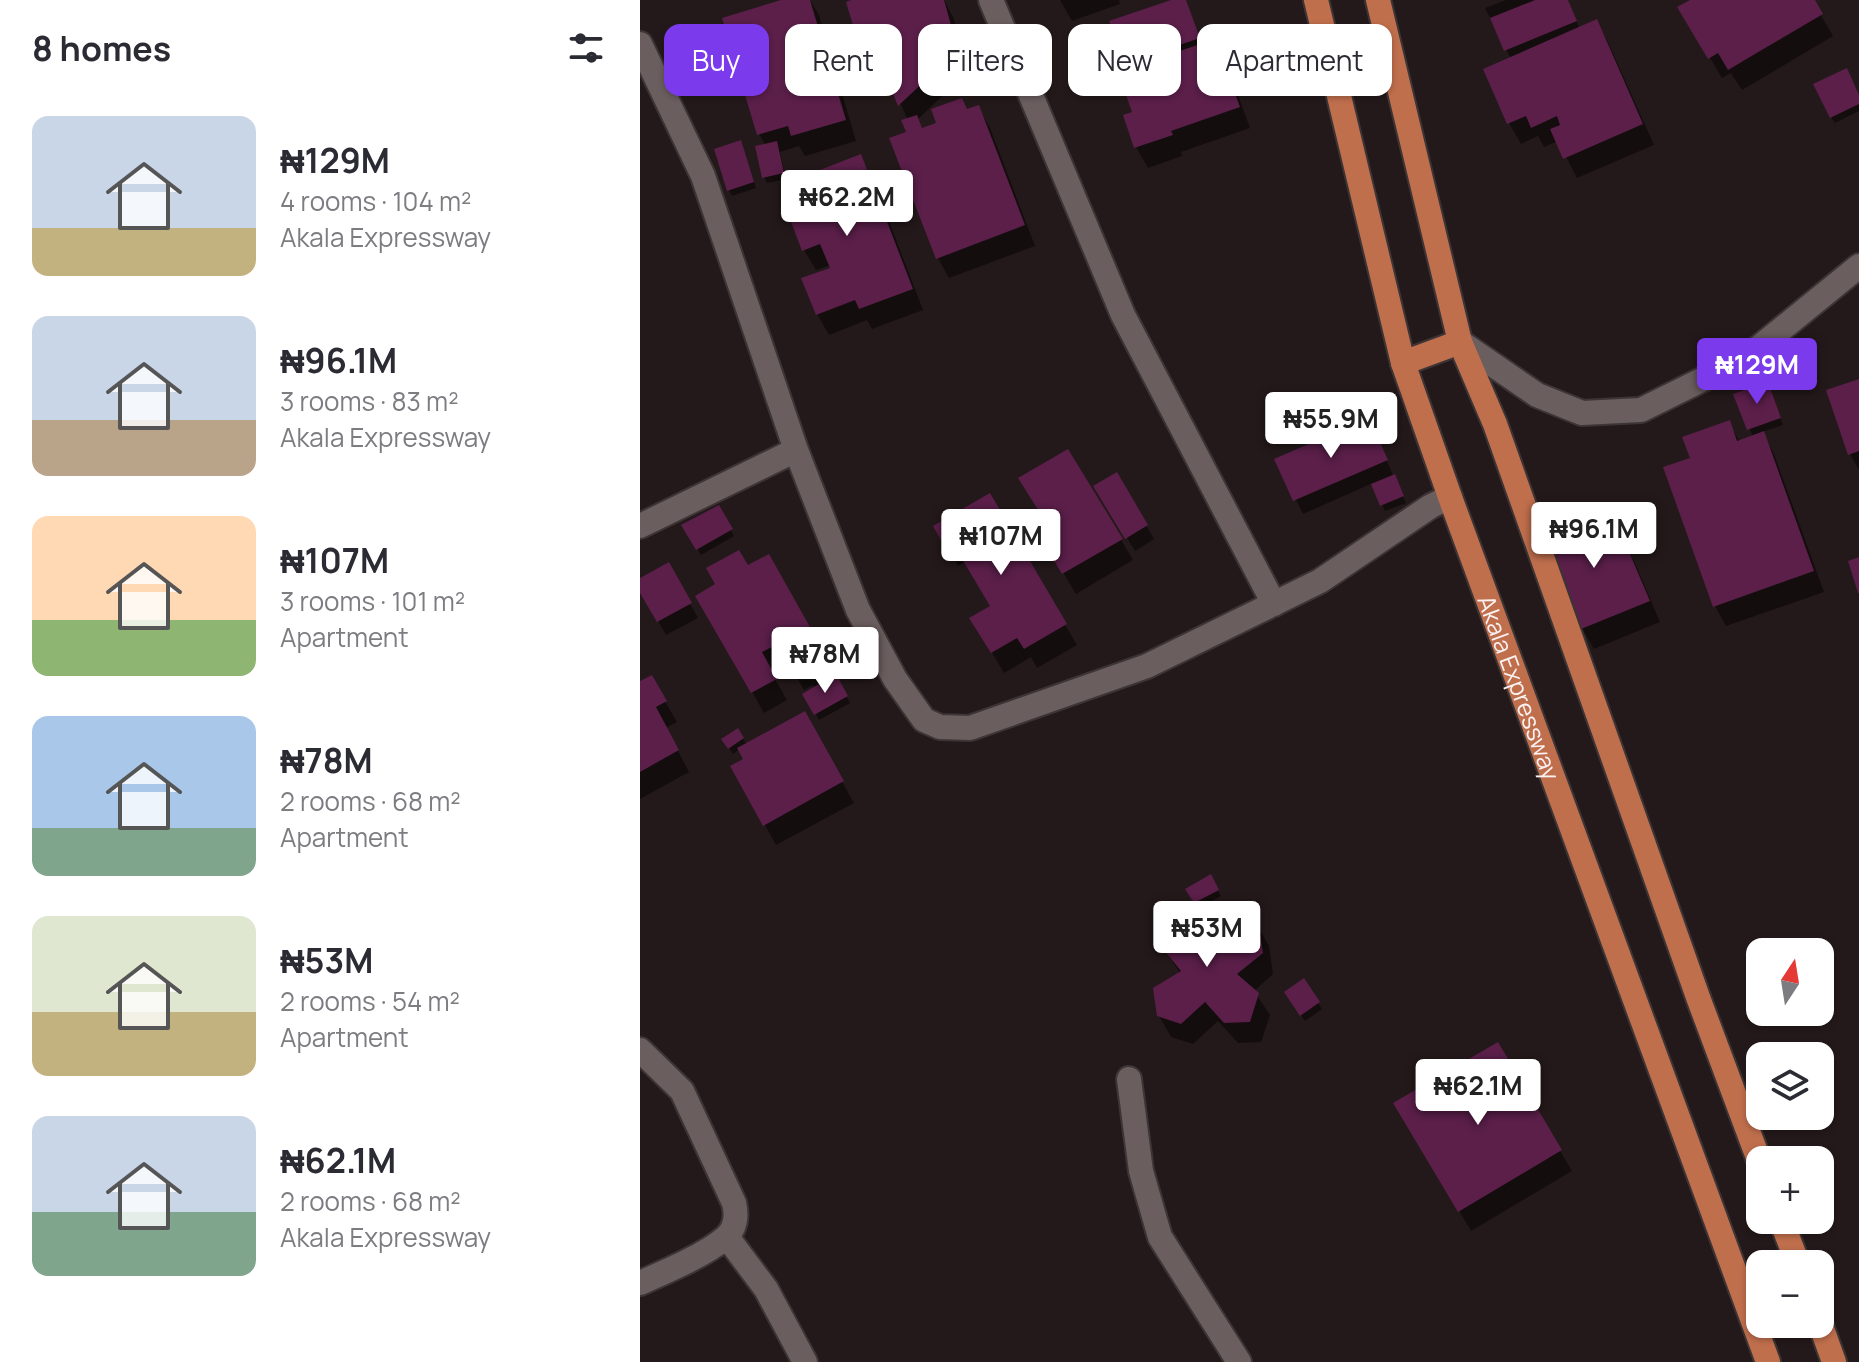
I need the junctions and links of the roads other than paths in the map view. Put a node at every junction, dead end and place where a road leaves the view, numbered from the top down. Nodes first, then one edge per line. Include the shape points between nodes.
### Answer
1 (991, 0) edge
2 (1316, 0) edge
3 (1378, 0) edge
4 (640, 44) edge
5 (1859, 266) edge
6 (1460, 342) junction
7 (1403, 363) junction
8 (796, 450) junction
9 (1450, 497) junction
10 (640, 526) edge
11 (1274, 604) junction
12 (640, 1050) edge
13 (1129, 1079) dead end
14 (1754, 1146) edge
15 (727, 1237) junction
16 (640, 1283) edge
17 (1825, 1338) edge
18 (805, 1362) edge
19 (1239, 1362) edge
20 (1768, 1362) edge
21 (1834, 1362) edge

1 - 11 street via 1123,315
2 - 7 main road, Akala Expressway
3 - 6 main road
4 - 8 street via 703,176
5 - 6 street via 1746,358 1641,410 1582,413 1537,395
6 - 7 main road
6 - 14 main road via 1495,424
7 - 9 main road, Akala Expressway
8 - 10 street
8 - 11 street via 858,610 895,679 924,720 940,727 970,728 1147,666
9 - 11 street via 1320,581
9 - 20 main road, Akala Expressway
12 - 15 street via 675,1081 693,1112 734,1203 736,1214
13 - 19 street via 1141,1171 1160,1237
15 - 16 street
15 - 18 street via 766,1289
17 - 21 main road

